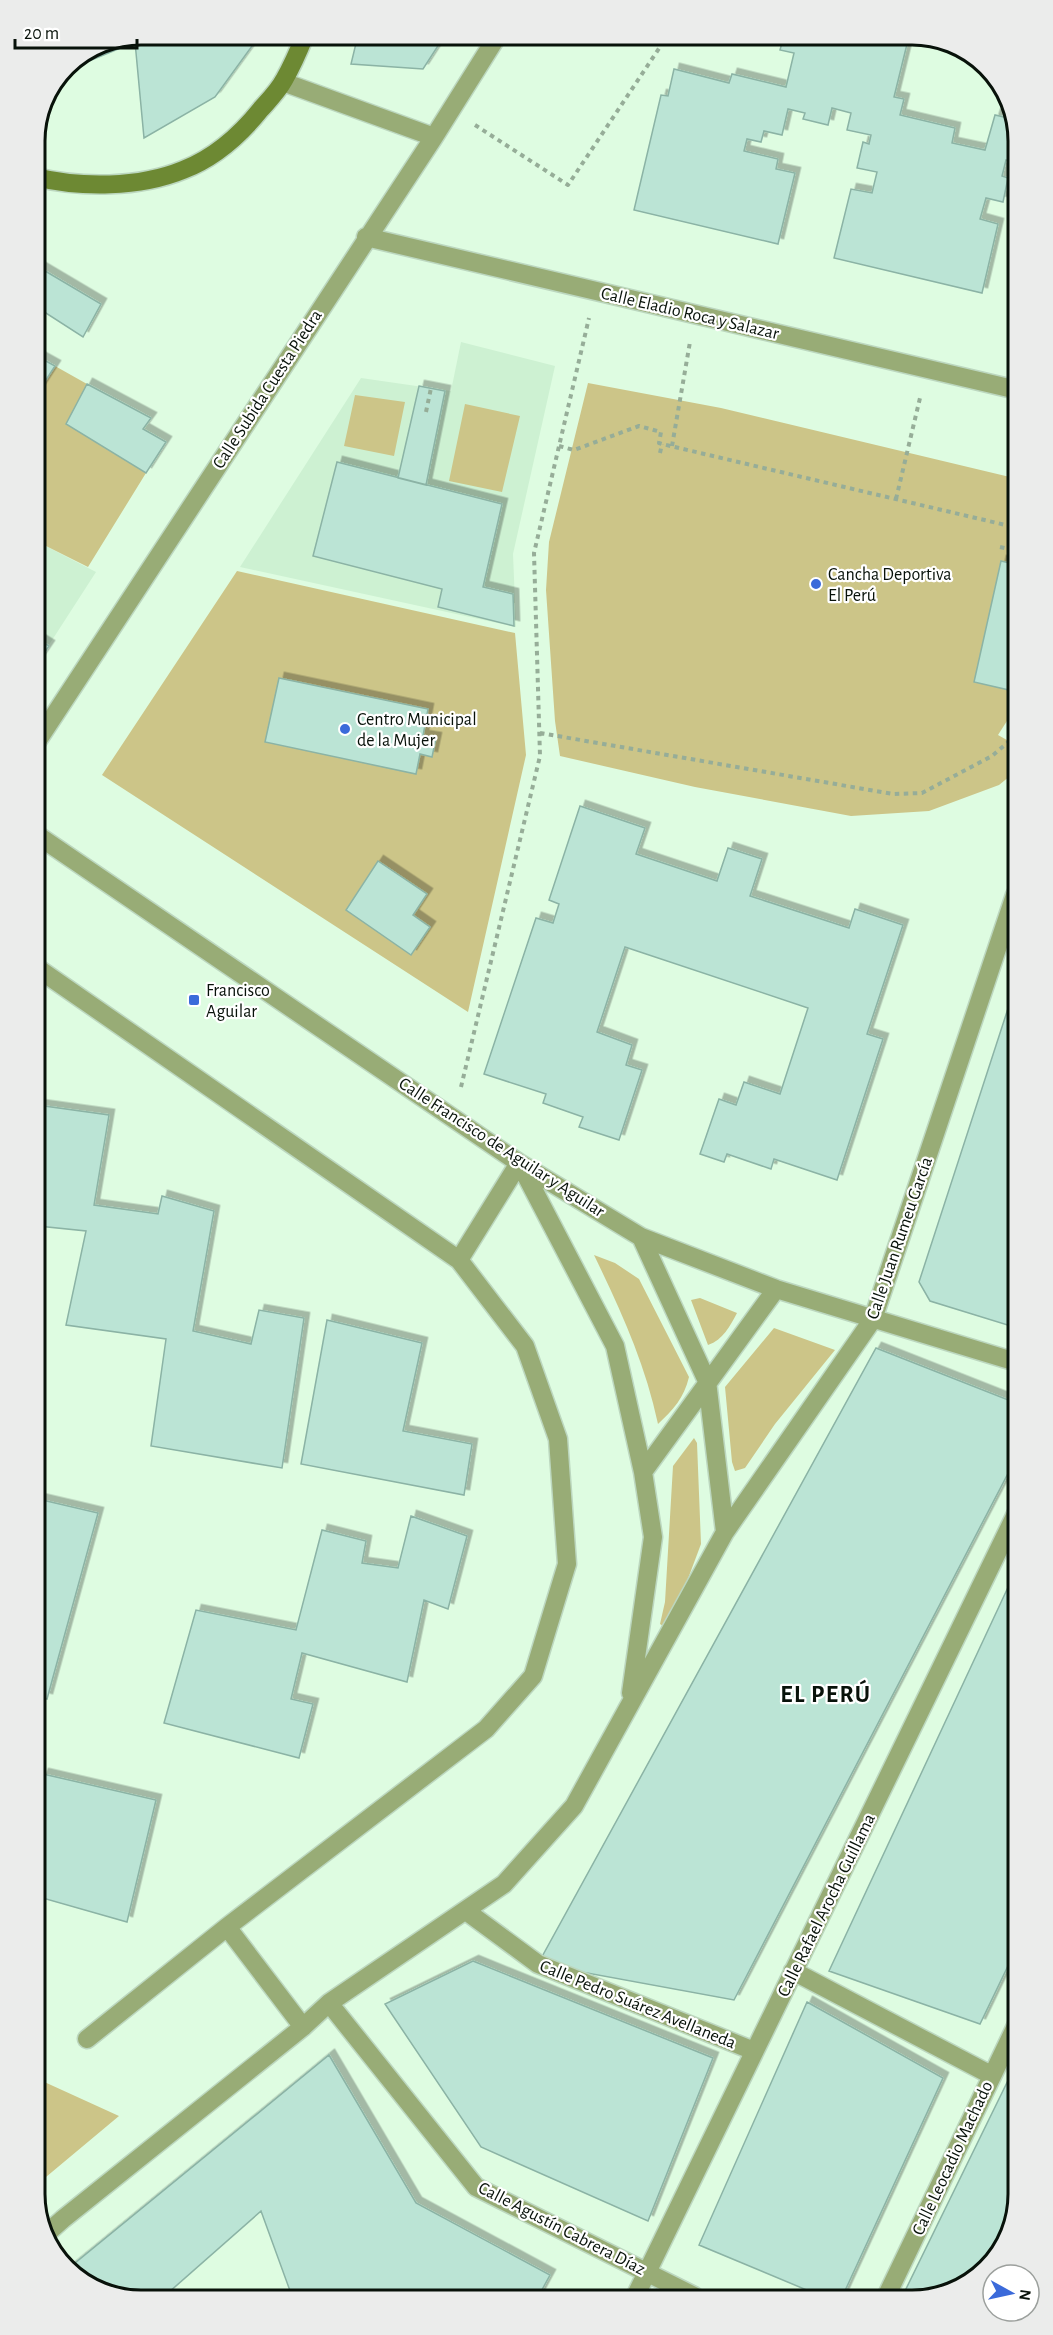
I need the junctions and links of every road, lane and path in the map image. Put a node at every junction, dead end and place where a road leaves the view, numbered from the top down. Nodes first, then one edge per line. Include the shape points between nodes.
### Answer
1 (300, 45) edge
2 (492, 45) edge
3 (661, 45) edge
4 (284, 82) junction
5 (451, 110) junction
6 (434, 136) junction
7 (45, 179) edge
8 (366, 237) junction
9 (595, 291) junction
10 (695, 315) junction
11 (926, 369) junction
12 (431, 388) dead end
13 (1008, 389) edge
14 (426, 412) dead end
15 (662, 444) junction
16 (559, 446) junction
17 (672, 446) junction
18 (660, 453) dead end
19 (896, 499) junction
20 (1008, 526) edge
21 (1000, 547) dead end
22 (1008, 549) edge
23 (45, 729) edge
24 (540, 733) junction
25 (1008, 742) edge
26 (45, 840) edge
27 (1008, 917) edge
28 (45, 973) edge
29 (454, 1117) junction
30 (519, 1163) junction
31 (641, 1237) junction
32 (459, 1260) junction
33 (776, 1289) junction
34 (873, 1319) junction
35 (1008, 1360) edge
36 (707, 1381) junction
37 (643, 1472) junction
38 (1008, 1530) edge
39 (725, 1532) junction
40 (630, 1705) junction
41 (466, 1911) junction
42 (227, 1927) junction
43 (793, 1971) junction
44 (329, 2003) junction
45 (303, 2027) junction
46 (87, 2038) dead end
47 (1008, 2042) edge
48 (754, 2051) junction
49 (991, 2075) junction
50 (52, 2229) edge
51 (647, 2271) junction
52 (638, 2290) edge
53 (683, 2290) edge
54 (889, 2290) edge

1 - 4 main road
2 - 5 street, Calle Subida Cuesta Piedra
3 - 5 path via 568,185
4 - 6 street
4 - 7 main road via 236,138 183,170 140,182 97,184
5 - 6 street, Calle Subida Cuesta Piedra
6 - 8 street, Calle Subida Cuesta Piedra
8 - 9 street, Calle Eladio Roca y Salazar
8 - 23 street, Calle Subida Cuesta Piedra
9 - 10 street, Calle Eladio Roca y Salazar
9 - 16 path
10 - 11 street, Calle Eladio Roca y Salazar
10 - 17 path
11 - 13 street, Calle Eladio Roca y Salazar
11 - 19 path
12 - 14 path
15 - 16 path via 661,432 639,426 574,450
15 - 17 path
15 - 18 path
16 - 24 path via 534,553
17 - 19 path
19 - 20 path
21 - 22 path
24 - 25 path via 893,794 922,793 992,756
24 - 29 path via 540,756
26 - 29 street, Calle Francisco de Aguilar y Aguilar
27 - 34 street, Calle Juan Rumeu García
28 - 32 street
29 - 30 street, Calle Francisco de Aguilar y Aguilar
30 - 31 street, Calle Francisco de Aguilar y Aguilar
30 - 32 street
30 - 37 street via 615,1346
31 - 33 street, Calle Francisco de Aguilar y Aguilar
31 - 36 street
32 - 42 street via 525,1346 558,1439 567,1564 533,1676 486,1729
33 - 34 street, Calle Francisco de Aguilar y Aguilar
33 - 36 street
34 - 35 street, Calle Francisco de Aguilar y Aguilar
34 - 39 street, Calle Juan Rumeu García
36 - 37 street
36 - 39 street
37 - 40 street via 653,1537
38 - 43 street, Calle Rafael Arocha Guillama
39 - 40 street, Calle Juan Rumeu García
40 - 41 street, Calle Juan Rumeu García via 574,1806 504,1884
41 - 44 street, Calle Juan Rumeu García
41 - 48 street, Calle Pedro Suárez Avellaneda via 538,1964
42 - 45 street
42 - 46 street
43 - 48 street, Calle Rafael Arocha Guillama
43 - 49 street
44 - 45 street, Calle Juan Rumeu García
44 - 51 street, Calle Agustín Cabrera Díaz via 476,2187
45 - 50 street, Calle Juan Rumeu García
47 - 49 street, Calle Leocadio Machado
48 - 51 street, Calle Rafael Arocha Guillama
49 - 54 street, Calle Leocadio Machado
51 - 52 street, Calle Rafael Arocha Guillama
51 - 53 street, Calle Agustín Cabrera Díaz

